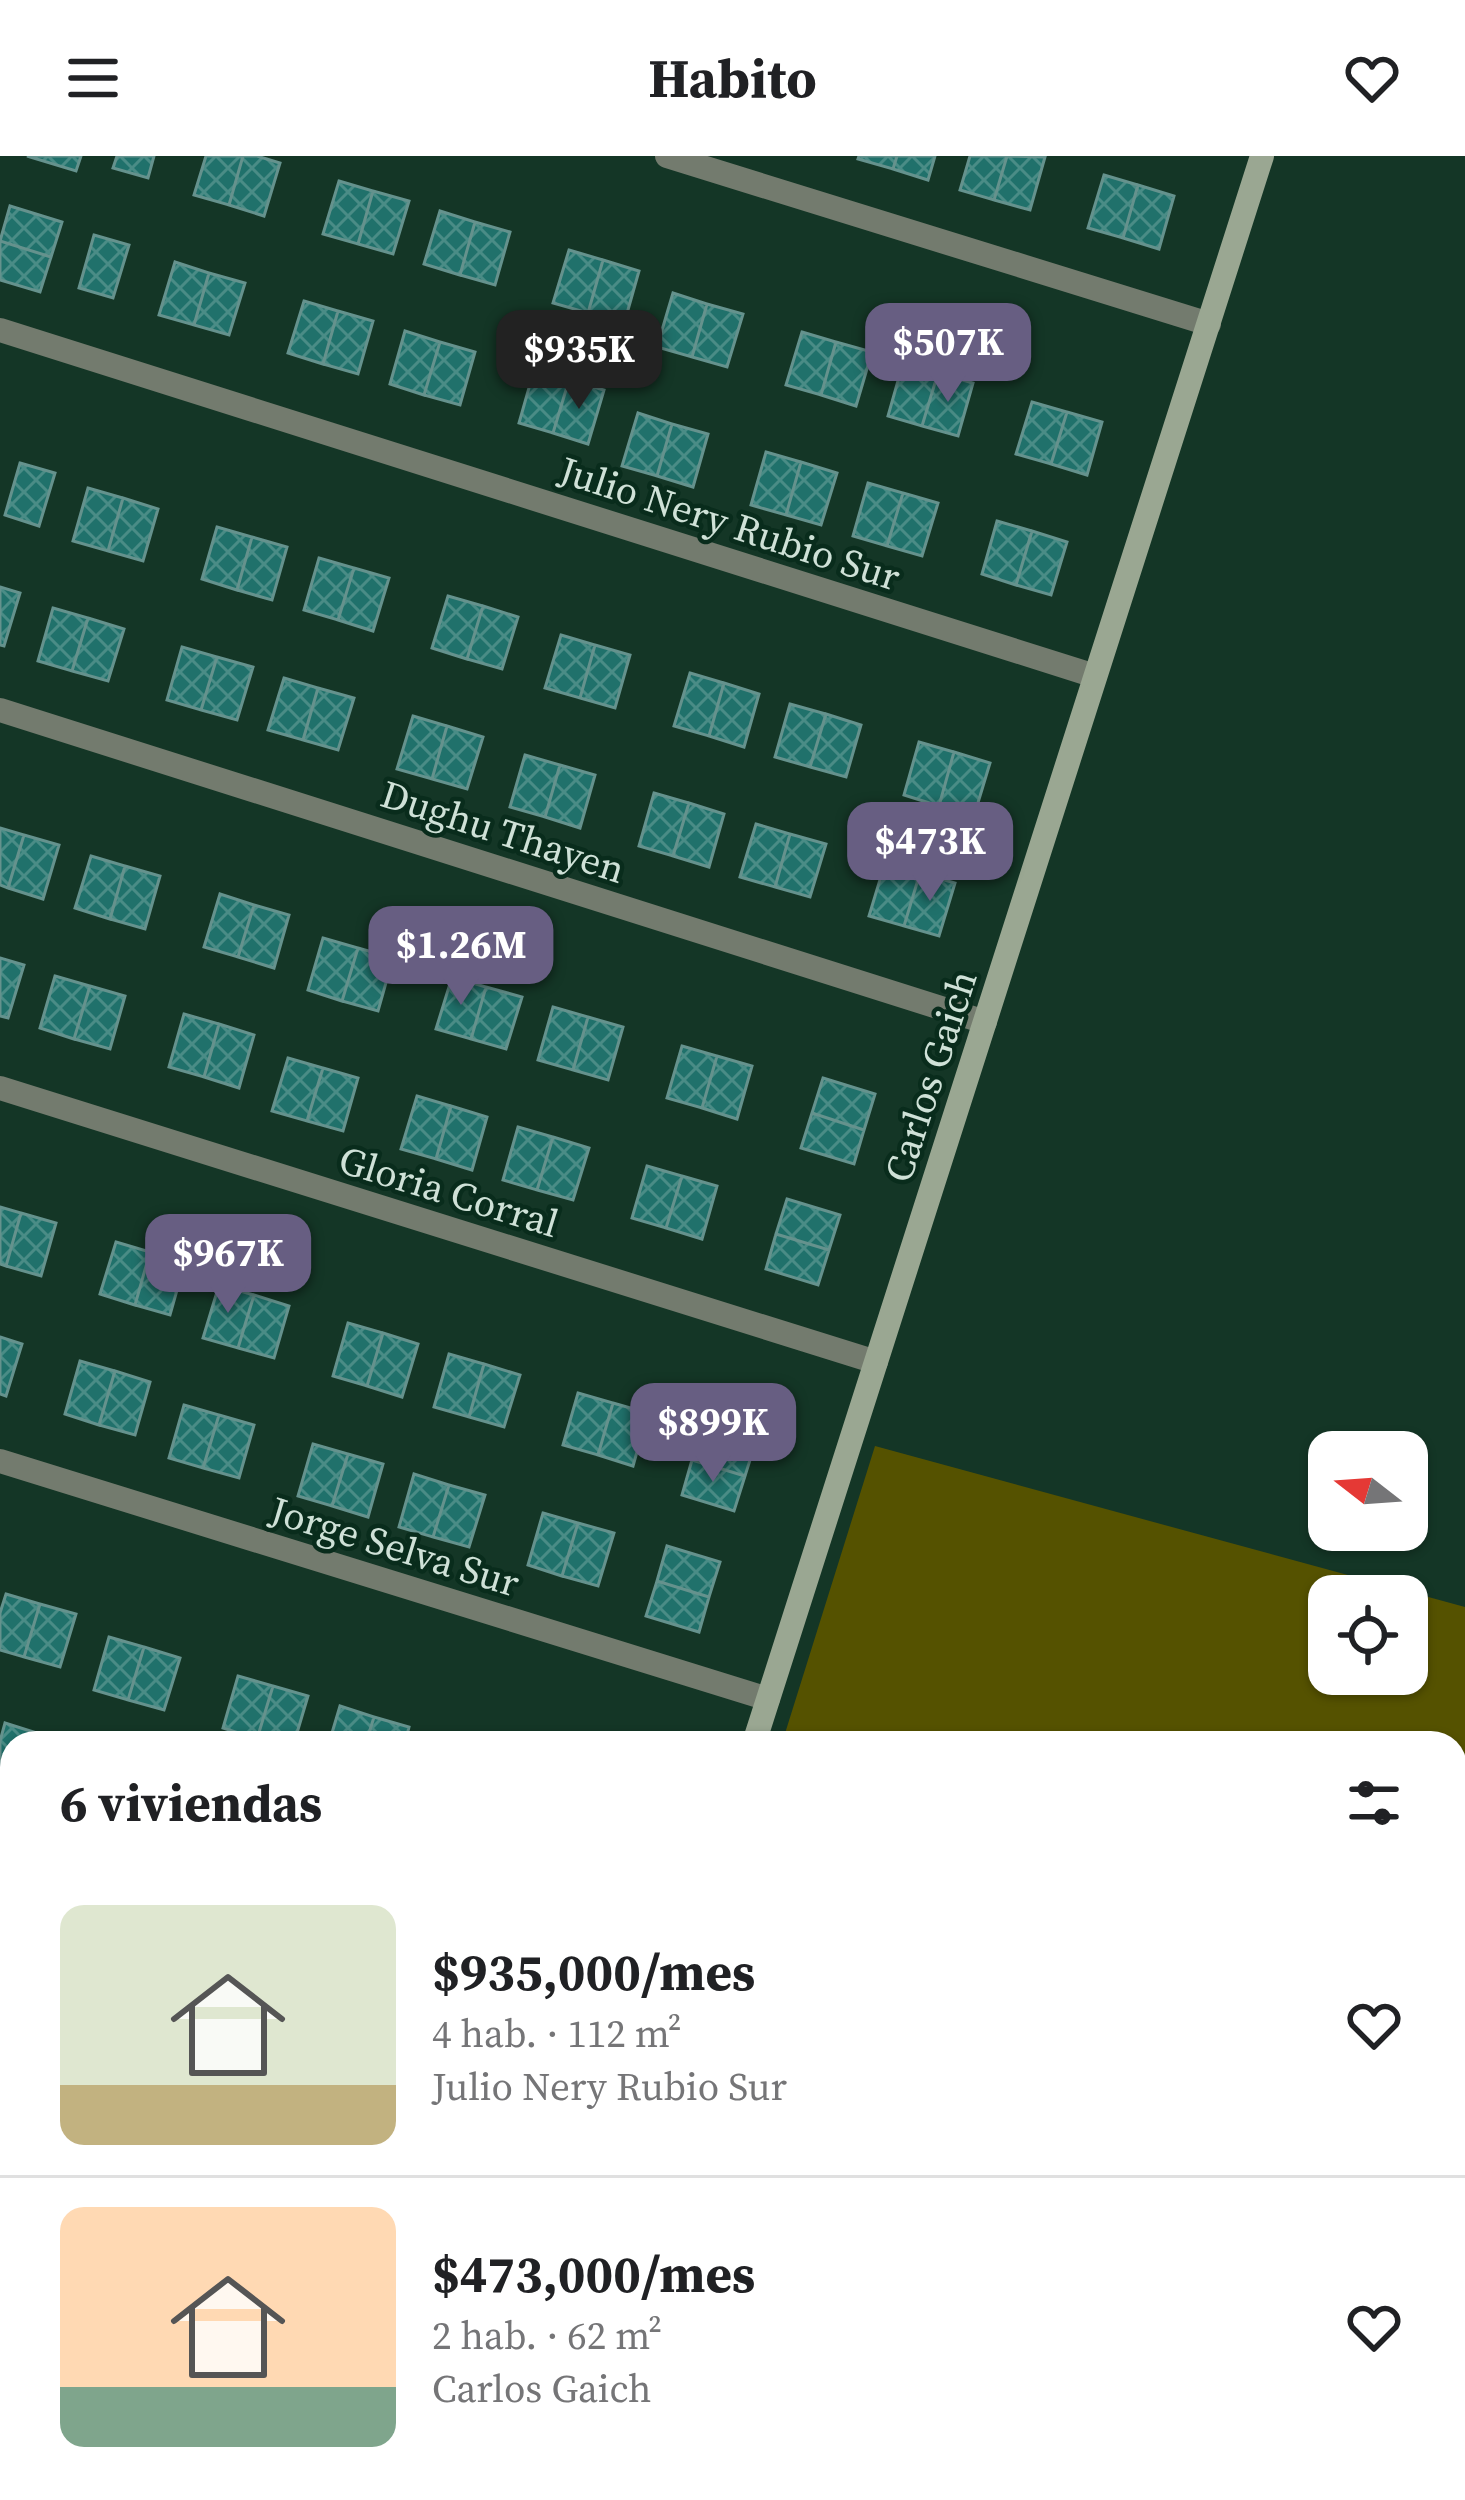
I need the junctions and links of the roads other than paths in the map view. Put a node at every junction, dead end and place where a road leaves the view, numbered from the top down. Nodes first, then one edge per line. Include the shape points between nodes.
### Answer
1 (667, 156) edge
2 (1262, 156) edge
3 (1209, 324) junction
4 (0, 330) edge
5 (1095, 676) junction
6 (0, 710) edge
7 (985, 1022) junction
8 (0, 1088) edge
9 (876, 1362) junction
10 (0, 1461) edge
11 (768, 1700) junction
12 (758, 1731) edge

1 - 3 street
2 - 3 street, Carlos Gaich
3 - 5 street, Carlos Gaich
4 - 5 street, Julio Nery Rubio Sur
5 - 7 street, Carlos Gaich
6 - 7 street, Dughu Thayen
7 - 9 street, Carlos Gaich
8 - 9 street, Gloria Corral
9 - 11 street, Carlos Gaich
10 - 11 street, Jorge Selva Sur
11 - 12 street, Carlos Gaich

